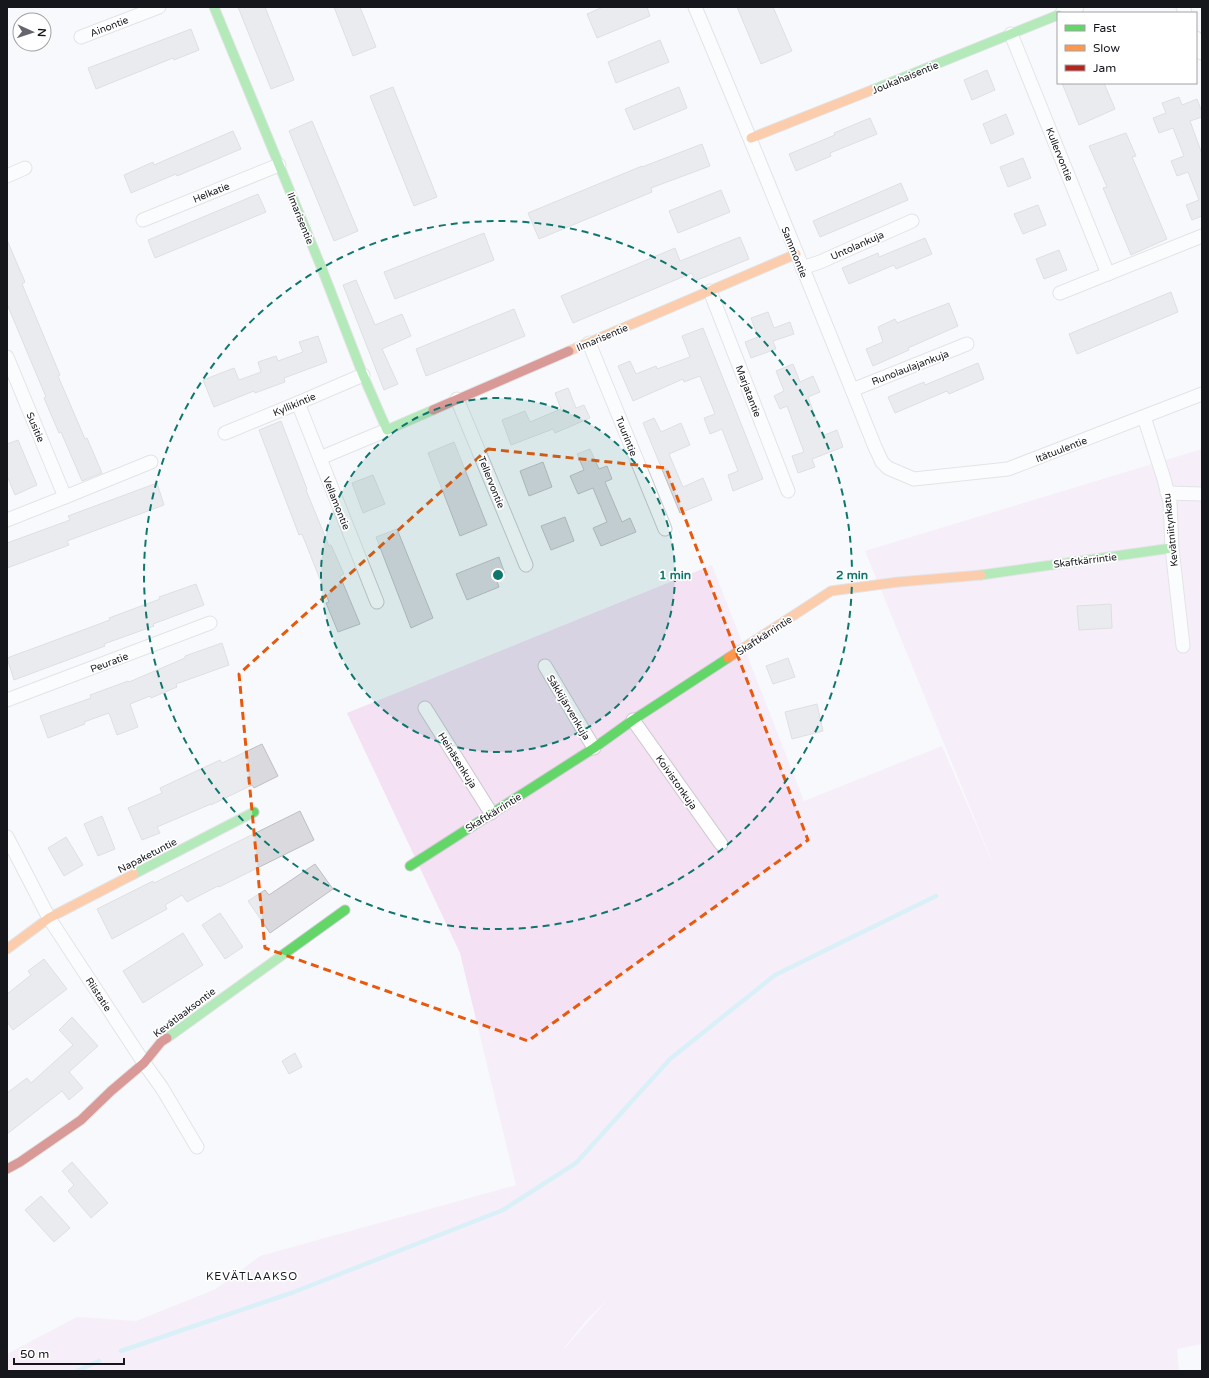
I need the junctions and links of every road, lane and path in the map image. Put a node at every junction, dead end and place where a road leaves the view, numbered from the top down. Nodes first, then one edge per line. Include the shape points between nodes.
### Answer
1 (159, 7) edge
2 (214, 7) edge
3 (695, 7) edge
4 (1076, 7) edge
5 (1064, 12) edge
6 (1057, 15) edge
7 (1011, 34) junction
8 (81, 37) dead end
9 (1197, 40) edge
10 (1202, 53) edge
11 (751, 138) junction
12 (279, 165) junction
13 (25, 168) dead end
14 (7, 176) edge
15 (143, 220) dead end
16 (912, 221) dead end
17 (1202, 236) edge
18 (796, 254) junction
19 (802, 268) junction
20 (1108, 274) junction
21 (710, 291) junction
22 (1060, 293) dead end
23 (589, 343) junction
24 (967, 344) dead end
25 (7, 356) edge
26 (363, 375) junction
27 (852, 390) junction
28 (1202, 394) edge
29 (458, 399) junction
30 (298, 403) junction
31 (1144, 417) junction
32 (387, 430) junction
33 (225, 433) dead end
34 (320, 458) junction
35 (151, 462) dead end
36 (914, 479) joint
37 (788, 491) dead end
38 (1168, 492) junction
39 (1202, 494) edge
40 (65, 496) junction
41 (7, 520) edge
42 (665, 529) dead end
43 (1172, 548) junction
44 (526, 565) dead end
45 (377, 602) dead end
46 (210, 623) dead end
47 (1183, 646) dead end
48 (545, 666) dead end
49 (7, 700) edge
50 (426, 708) dead end
51 (633, 720) junction
52 (594, 748) junction
53 (254, 812) dead end
54 (492, 813) junction
55 (7, 837) edge
56 (721, 844) dead end
57 (410, 866) dead end
58 (345, 910) dead end
59 (49, 918) junction
60 (7, 949) edge
61 (144, 1063) junction
62 (197, 1147) dead end
63 (7, 1169) edge

1 - 8 street, Ainontie
2 - 12 street, Ilmarisentie
3 - 11 street, Sammontie
4 - 5 street
6 - 7 street, Joukahaisentie
7 - 11 street, Joukahaisentie
7 - 20 street, Kullervontie
9 - 10 street
11 - 18 street, Sammontie
12 - 15 street, Helkatie
12 - 26 street, Ilmarisentie
13 - 14 street
16 - 19 street, Untolankuja
17 - 20 street
18 - 19 street, Sammontie
18 - 21 street, Ilmarisentie
19 - 27 street, Sammontie
20 - 22 street
21 - 23 street, Ilmarisentie
21 - 37 street, Marjatantie
23 - 29 street, Ilmarisentie
23 - 42 street, Tuurintie
24 - 27 street, Runolaulajankuja
25 - 40 street, Susitie
26 - 30 street, Kyllikintie
26 - 32 street, Ilmarisentie
27 - 36 street, Sammontie via 882,462 888,468
28 - 31 street, Itätuulentie
29 - 32 street, Ilmarisentie
29 - 44 street, Tellervontie
30 - 33 street, Kyllikintie
30 - 34 street, Vellamontie
31 - 36 street, Itätuulentie via 1008,469
31 - 38 street, Kevätniitynkatu
32 - 34 street, Ilmarisentie
34 - 45 street, Vellamontie
35 - 40 street
38 - 39 street
38 - 43 street, Kevätniitynkatu
40 - 41 street
43 - 47 street, Kevätniitynkatu
43 - 51 street, Skaftkärrintie via 972,576 832,591
46 - 49 street, Peuratie
48 - 52 street, Säkkijärvenkuja
50 - 54 street, Heinäsenkuja
51 - 52 street, Skaftkärrintie
51 - 56 street, Koivistonkuja
52 - 54 street, Skaftkärrintie
53 - 59 street, Napaketuntie
54 - 57 street, Skaftkärrintie
55 - 59 street, Riistatie
58 - 61 street, Kevätlaaksontie via 161,1042
59 - 60 street, Napaketuntie
59 - 61 street, Riistatie
61 - 62 street, Riistatie
61 - 63 street, Kevätlaaksontie via 81,1120

